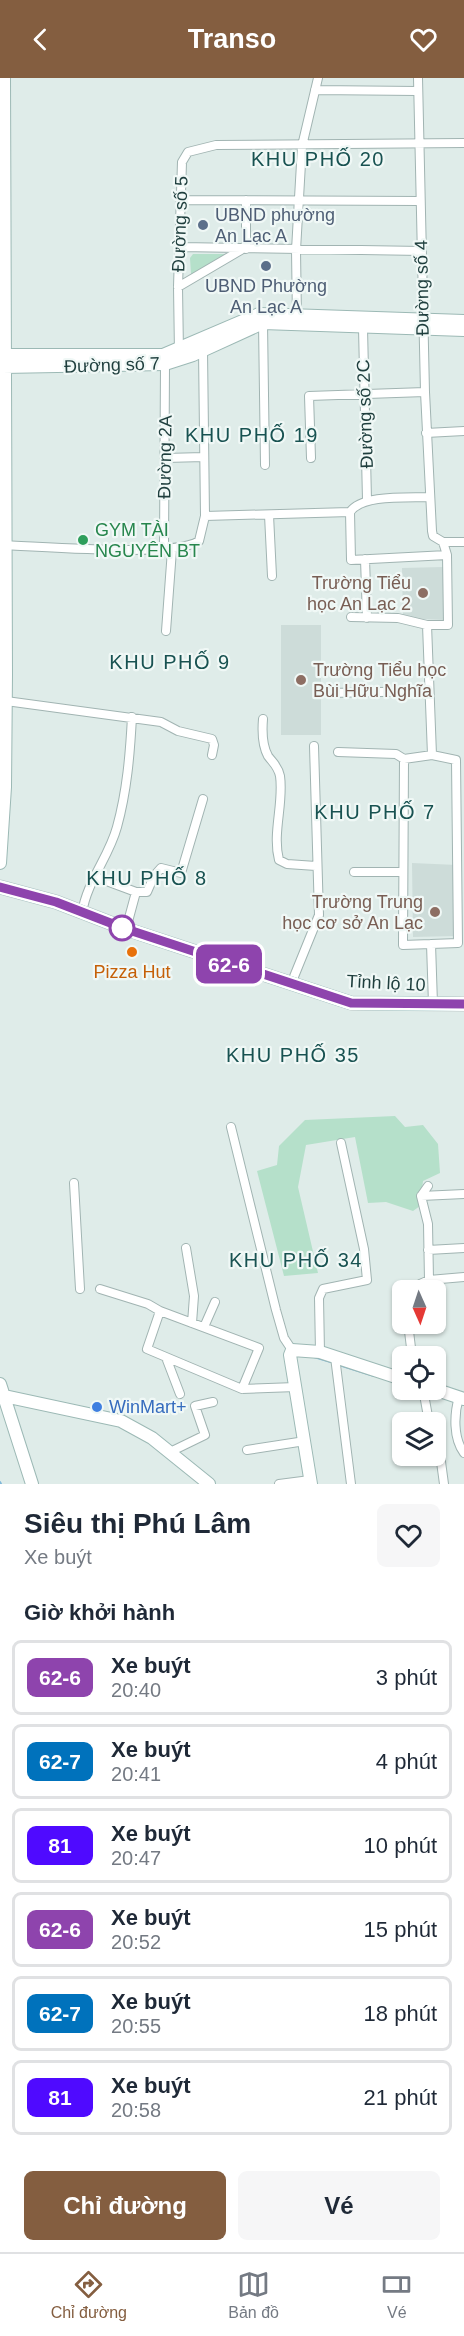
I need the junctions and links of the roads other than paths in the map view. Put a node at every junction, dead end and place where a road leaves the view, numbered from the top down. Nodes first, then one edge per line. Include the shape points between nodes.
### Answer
1 (4, 78) edge
2 (318, 78) edge
3 (418, 78) edge
4 (315, 90) junction
5 (417, 91) junction
6 (464, 143) edge
7 (420, 144) junction
8 (302, 146) junction
9 (3, 167) edge
10 (182, 200) junction
11 (246, 200) junction
12 (299, 200) junction
13 (420, 201) junction
14 (181, 247) junction
15 (243, 250) junction
16 (296, 250) junction
17 (423, 251) junction
18 (178, 287) junction
19 (2, 290) edge
20 (297, 319) junction
21 (464, 321) edge
22 (263, 323) junction
23 (423, 324) junction
24 (363, 328) junction
25 (464, 330) edge
26 (203, 350) junction
27 (179, 354) junction
28 (6, 361) junction
29 (165, 364) junction
30 (424, 392) junction
31 (365, 393) junction
32 (464, 431) edge
33 (426, 433) junction
34 (204, 457) junction
35 (165, 458) junction
36 (311, 458) dead end
37 (264, 465) dead end
38 (430, 497) junction
39 (368, 500) junction
40 (350, 512) junction
41 (269, 515) junction
42 (205, 516) junction
43 (443, 542) junction
44 (464, 542) edge
45 (3, 545) edge
46 (168, 550) junction
47 (447, 555) junction
48 (365, 559) junction
49 (272, 576) dead end
50 (351, 617) dead end
51 (367, 618) junction
52 (427, 625) junction
53 (166, 631) dead end
54 (429, 691) junction
55 (329, 693) dead end
56 (6, 701) junction
57 (132, 717) junction
58 (263, 719) dead end
59 (314, 746) dead end
60 (338, 752) dead end
61 (212, 755) dead end
62 (432, 755) junction
63 (404, 759) junction
64 (203, 799) dead end
65 (0, 863) edge
66 (316, 866) junction
67 (354, 872) dead end
68 (402, 872) junction
69 (93, 876) junction
70 (0, 887) edge
71 (136, 892) junction
72 (82, 913) junction
73 (126, 929) junction
74 (431, 944) junction
75 (291, 984) junction
76 (433, 1004) junction
77 (464, 1004) edge
78 (231, 1127) dead end
79 (341, 1143) dead end
80 (74, 1182) dead end
81 (428, 1186) dead end
82 (464, 1194) edge
83 (421, 1196) junction
84 (186, 1248) dead end
85 (464, 1248) edge
86 (428, 1250) junction
87 (464, 1277) edge
88 (429, 1280) joint
89 (80, 1289) dead end
90 (100, 1289) dead end
91 (215, 1302) dead end
92 (160, 1311) junction
93 (192, 1323) junction
94 (204, 1327) junction
95 (292, 1350) junction
96 (320, 1352) junction
97 (167, 1360) junction
98 (336, 1362) junction
99 (392, 1376) edge
100 (296, 1387) junction
101 (242, 1389) junction
102 (2, 1392) edge
103 (180, 1394) dead end
104 (460, 1400) edge
105 (213, 1402) dead end
106 (305, 1441) junction
107 (247, 1450) dead end
108 (170, 1452) junction
109 (464, 1453) edge
110 (442, 1466) edge
111 (311, 1482) edge
112 (32, 1484) edge
113 (209, 1484) edge
114 (279, 1484) edge
115 (351, 1484) edge
116 (444, 1484) edge

1 - 9 main road
2 - 4 street
3 - 5 street, Đường số 4
4 - 5 street
4 - 8 street
5 - 7 street, Đường số 4
6 - 7 street, Đường số 5
7 - 8 street, Đường số 5
7 - 13 street, Đường số 4
8 - 10 street, Đường số 5 via 216,145 188,152 182,162
8 - 12 street
9 - 19 main road
10 - 11 street
10 - 14 street, Đường số 5
11 - 12 street
11 - 15 street
12 - 13 street
12 - 16 street
13 - 17 street, Đường số 4
14 - 15 street
14 - 18 street, Đường số 5
15 - 16 street
15 - 18 street
16 - 17 street
16 - 20 street
17 - 23 street, Đường số 4
18 - 27 street, Đường số 5
19 - 28 main road via 10,319
20 - 22 main road, Đường số 7
20 - 23 main road, Đường số 7
20 - 24 main road, Đường số 7
20 - 27 main road, Đường số 7 via 259,314
21 - 23 main road, Đường số 7
22 - 26 main road, Đường số 7
22 - 37 street
23 - 24 main road, Đường số 7
23 - 25 main road, Đường số 7
23 - 30 street, Đường số 4
24 - 31 street, Đường số 2C
26 - 27 main road, Đường số 7
26 - 34 street
27 - 28 main road, Đường số 7
27 - 29 main road, Đường số 7
28 - 29 main road, Đường số 7
28 - 45 main road
29 - 35 street, Đường 2A
30 - 31 street
30 - 33 street, Đường số 4
31 - 36 street via 309,396
31 - 39 street, Đường số 2C
32 - 33 street
33 - 38 street, Đường số 4
34 - 35 street
34 - 42 street
35 - 46 street, Đường 2A
38 - 39 street
38 - 43 street, Đường số 4 via 433,536
39 - 40 street via 356,504
40 - 41 street
40 - 48 street via 351,560
41 - 42 street
41 - 49 street
42 - 46 street via 199,541
43 - 44 street
43 - 47 street
45 - 46 street
45 - 56 main road
46 - 53 street, Đường 2A
47 - 48 street
47 - 52 street via 448,625
48 - 51 street
50 - 51 street
51 - 52 street via 398,618
52 - 54 street
54 - 55 street
54 - 62 street
56 - 57 street
56 - 65 main road
57 - 61 street via 212,739
57 - 69 street via 128,776 117,829
58 - 66 street via 262,734 268,755 277,765 280,777 276,848 279,860
59 - 66 street
60 - 63 street via 396,754
62 - 63 street
62 - 74 street via 456,760 458,943
63 - 68 street
64 - 71 street via 181,873 161,868 147,892
66 - 75 street via 319,915
67 - 68 street
68 - 74 street via 403,945
69 - 71 street
69 - 72 street
70 - 72 main road, Tỉnh lộ 10
71 - 73 street
72 - 73 main road, Tỉnh lộ 10
73 - 75 main road, Tỉnh lộ 10
74 - 76 street
75 - 76 main road, Tỉnh lộ 10 via 351,1003
76 - 77 main road, Tỉnh lộ 10
78 - 95 street via 276,1310
79 - 96 street via 367,1281 323,1289 319,1298
80 - 89 street
81 - 83 street
82 - 83 street
83 - 86 street via 428,1224
84 - 93 street via 194,1296
85 - 86 street
86 - 88 street
87 - 88 street
90 - 92 street
91 - 94 street
92 - 93 street
92 - 97 street via 147,1349
93 - 94 street
94 - 101 street via 259,1348
95 - 96 main road
95 - 100 main road
96 - 98 main road
97 - 101 street
97 - 103 street
98 - 99 main road
98 - 115 street
100 - 101 street
100 - 106 main road
102 - 108 main road via 121,1421
102 - 112 main road
104 - 109 street via 457,1440
105 - 108 street via 195,1406 205,1435
106 - 107 street
106 - 111 main road
108 - 113 main road
110 - 116 street
111 - 114 street

